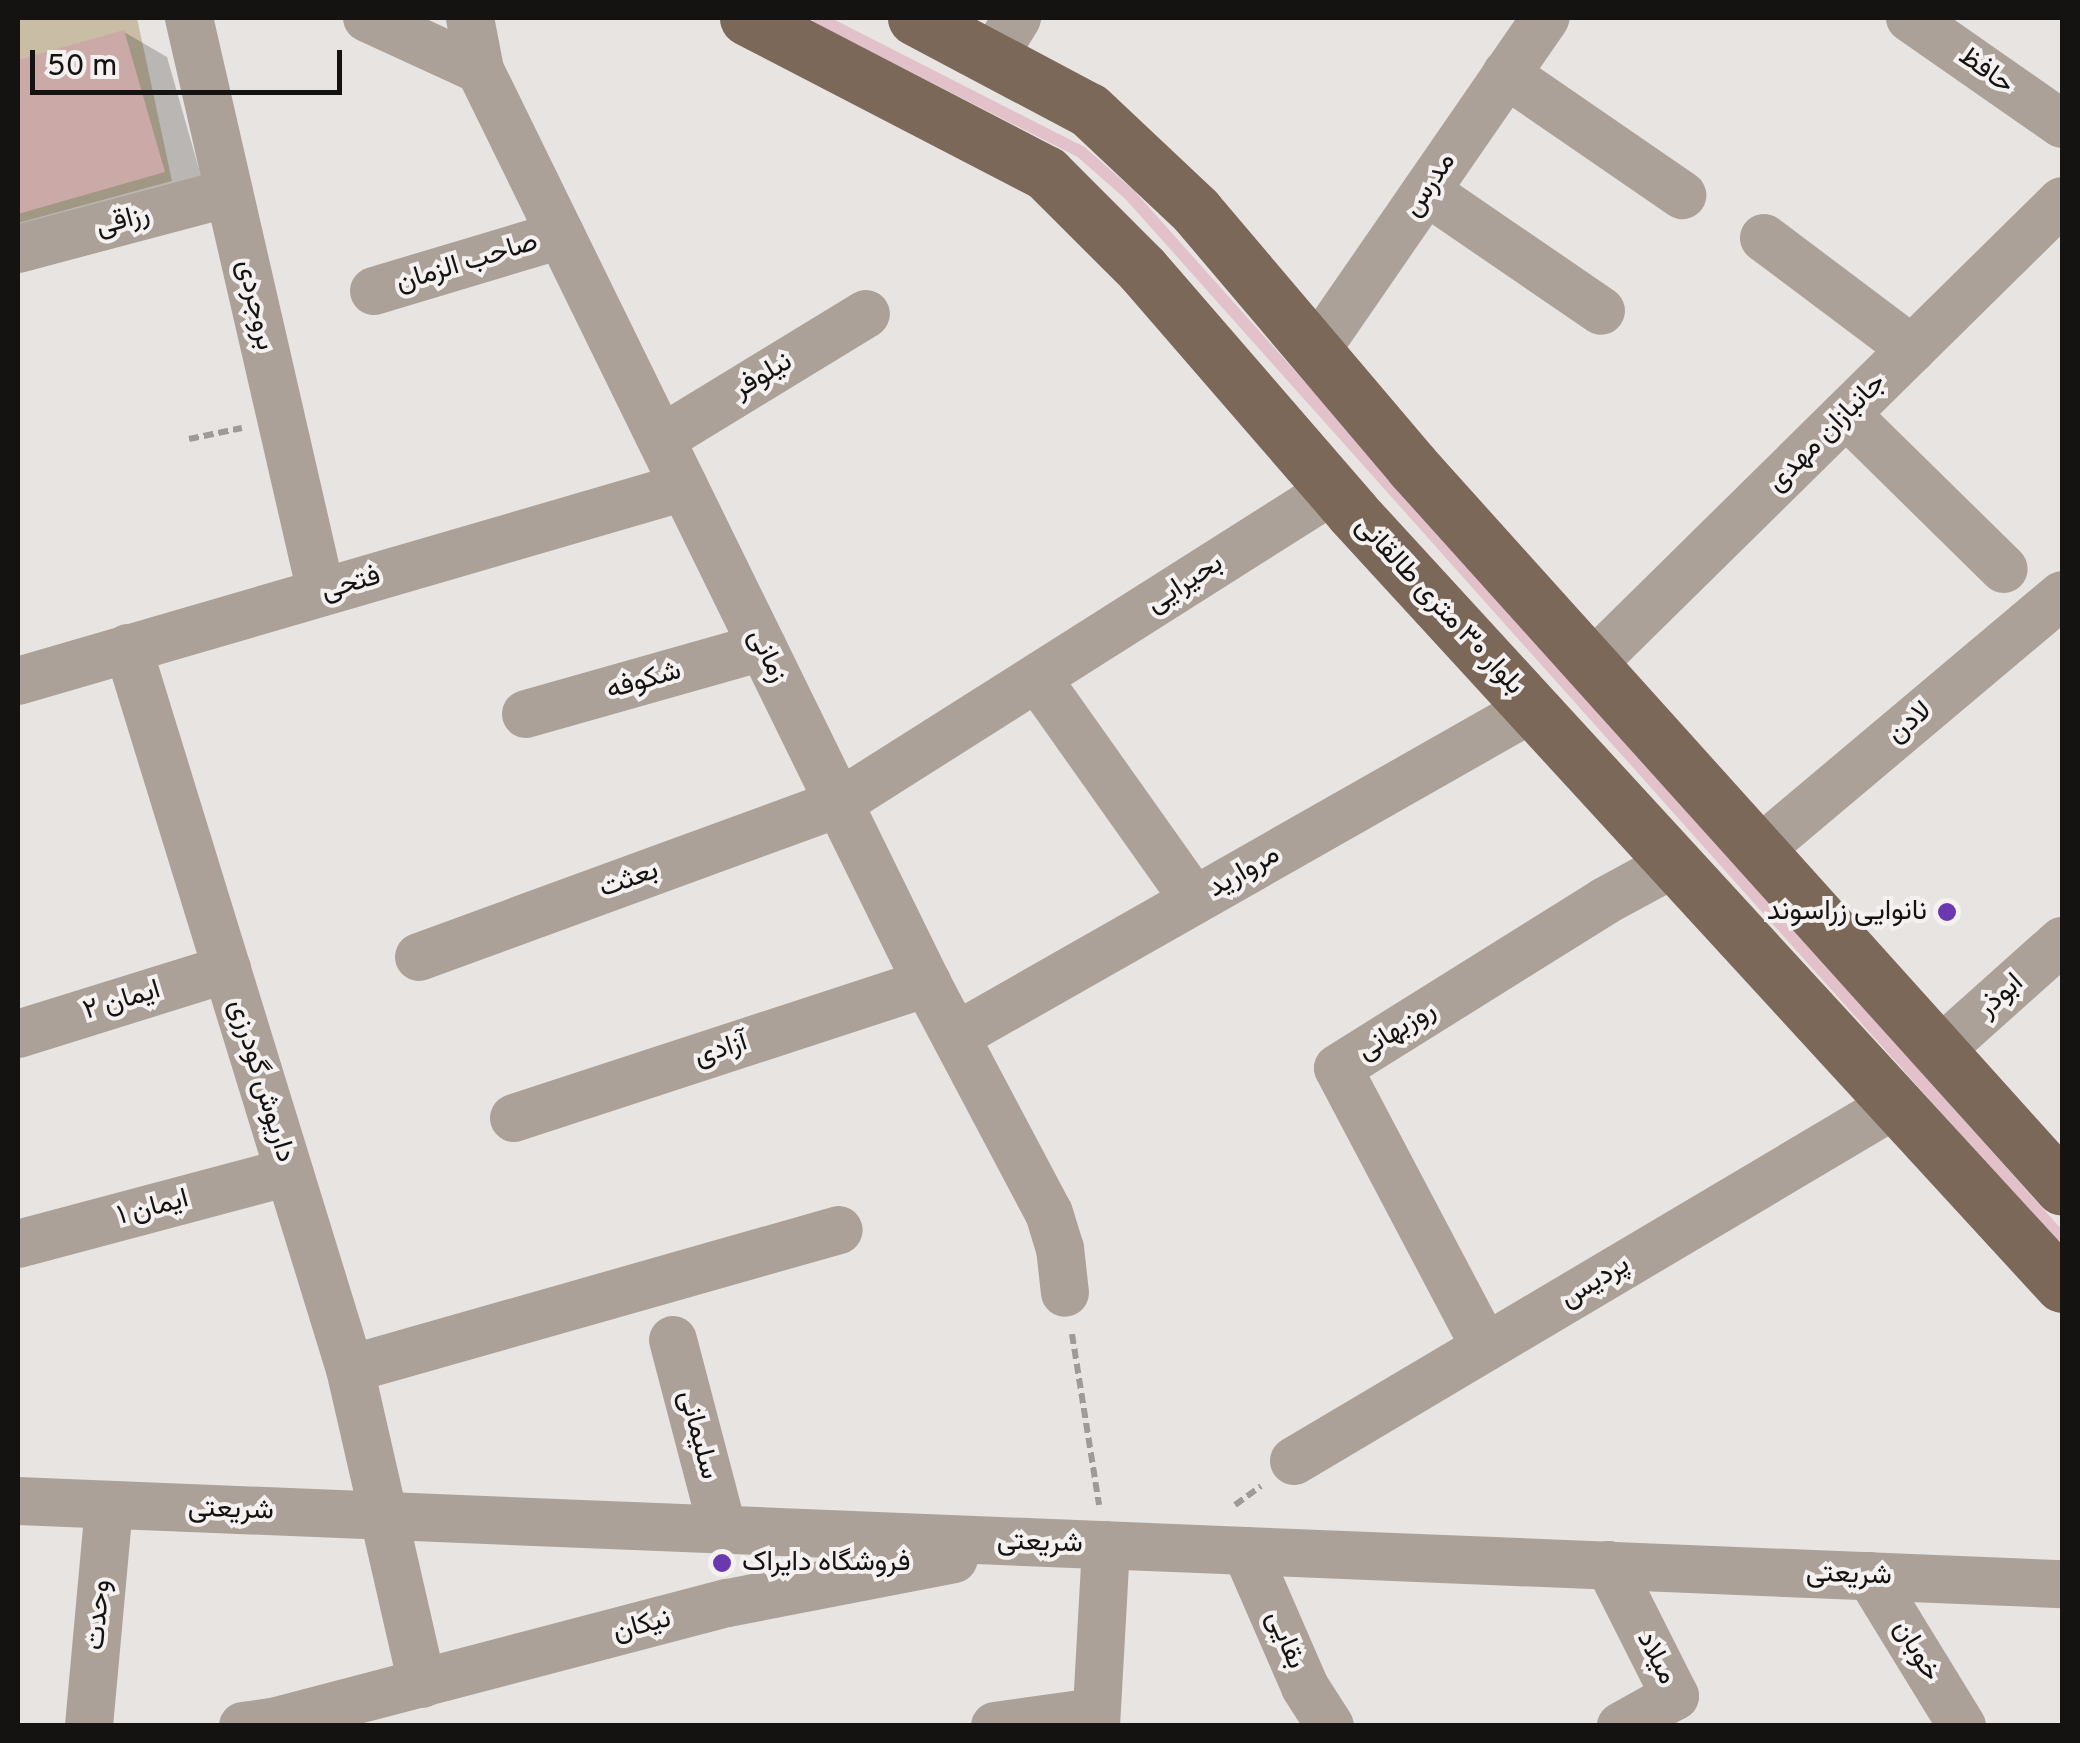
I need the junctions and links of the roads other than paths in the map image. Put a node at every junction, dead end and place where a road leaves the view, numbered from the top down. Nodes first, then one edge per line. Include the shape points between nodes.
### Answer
1 (189, 18) edge
2 (367, 18) edge
3 (470, 18) edge
4 (747, 18) edge
5 (915, 18) edge
6 (1545, 18) edge
7 (1910, 18) edge
8 (1005, 37) edge
9 (480, 70) junction
10 (1506, 74) junction
11 (2062, 124) edge
12 (1426, 192) junction
13 (230, 193) junction
14 (1682, 195) dead end
15 (2059, 211) edge
16 (560, 234) junction
17 (1764, 238) dead end
18 (18, 249) edge
19 (374, 292) dead end
20 (1601, 312) dead end
21 (866, 314) dead end
22 (1912, 349) junction
23 (1315, 352) junction
24 (1846, 414) junction
25 (661, 439) junction
26 (684, 487) junction
27 (1333, 490) junction
28 (2004, 569) dead end
29 (321, 592) junction
30 (2062, 594) edge
31 (763, 647) junction
32 (128, 648) junction
33 (1591, 665) junction
34 (1037, 678) junction
35 (18, 681) edge
36 (1533, 708) junction
37 (526, 714) dead end
38 (839, 804) junction
39 (1758, 851) junction
40 (1675, 863) junction
41 (1194, 900) junction
42 (2062, 941) edge
43 (419, 957) dead end
44 (227, 968) junction
45 (927, 983) junction
46 (18, 1034) edge
47 (956, 1036) junction
48 (1939, 1051) junction
49 (1896, 1104) junction
50 (514, 1118) dead end
51 (289, 1172) junction
52 (2062, 1188) edge
53 (839, 1230) dead end
54 (18, 1244) edge
55 (2062, 1285) edge
56 (1065, 1293) road end
57 (673, 1340) dead end
58 (1486, 1347) junction
59 (350, 1369) junction
60 (1294, 1461) dead end
61 (18, 1501) edge
62 (109, 1505) junction
63 (386, 1516) junction
64 (723, 1530) junction
65 (1044, 1543) junction
66 (1106, 1545) junction
67 (1246, 1551) junction
68 (1608, 1565) junction
69 (1870, 1576) junction
70 (2062, 1584) edge
71 (422, 1684) junction
72 (1095, 1719) edge
73 (89, 1726) edge
74 (243, 1726) edge
75 (995, 1726) edge
76 (1330, 1726) edge
77 (1621, 1726) edge
78 (1962, 1726) edge

1 - 13 street, بروجردی
2 - 9 street
3 - 9 street, زمانی
4 - 27 main road, بلوار ۳۰ متری طالقانی via 1046,173 1142,269
5 - 8 main road
6 - 10 street, مدرس
7 - 11 street, حافظ
8 - 23 main road via 1196,211
9 - 16 street, زمانی
10 - 12 street, مدرس
10 - 14 street
12 - 20 street
12 - 23 street, مدرس
13 - 18 street, رزاقی
13 - 29 street, بروجردی
15 - 22 street, جانبازان مهدی
16 - 19 street, صاحب الزمان
16 - 25 street, زمانی
17 - 22 street
21 - 25 street, نیلوفر
22 - 24 street, جانبازان مهدی
23 - 33 main road
24 - 28 street
24 - 33 street, جانبازان مهدی
25 - 26 street, زمانی
26 - 29 street, فتحی
26 - 31 street, زمانی
27 - 34 street, بحیرایی
27 - 36 main road, بلوار ۳۰ متری طالقانی
29 - 32 street, فتحی
30 - 39 street, لادن
31 - 37 street, شکوفه
31 - 38 street, زمانی
32 - 35 street, فتحی
32 - 44 street, داریوش گودرزی
33 - 39 main road
34 - 38 street, بحیرایی
34 - 41 street
36 - 40 main road, بلوار ۳۰ متری طالقانی
36 - 41 street, مروارید
38 - 43 street, بعثت
38 - 45 street, زمانی
39 - 48 main road
40 - 49 main road, بلوار ۳۰ متری طالقانی
40 - 58 street, روزبهانی via 1338,1068
41 - 47 street, مروارید
42 - 48 street, ابوذر
44 - 46 street, ایمان ۲
44 - 51 street, داریوش گودرزی
45 - 47 street, زمانی
45 - 50 street, آزادی
47 - 56 street, زمانی via 1048,1214
48 - 52 main road
49 - 55 main road, بلوار ۳۰ متری طالقانی
49 - 58 street, پردیس
51 - 54 street, ایمان ۱
51 - 59 street, داریوش گودرزی
53 - 59 street
57 - 64 street, سلیمانی
58 - 60 street, پردیس
59 - 63 street, داریوش گودرزی
61 - 62 street, شریعتی
62 - 63 street, شریعتی
62 - 73 street, وحدت
63 - 64 street, شریعتی
63 - 71 street, داریوش گودرزی
64 - 65 street, شریعتی
65 - 66 street, شریعتی
65 - 71 street, نیکان via 728,1603
66 - 67 street, شریعتی
66 - 72 street
67 - 68 street, شریعتی
67 - 76 street, بقایی via 1304,1687
68 - 69 street, شریعتی
68 - 77 street, میلاد via 1675,1696
69 - 70 street, شریعتی
69 - 78 street, خوبان
71 - 74 street, نیکان
72 - 75 street

